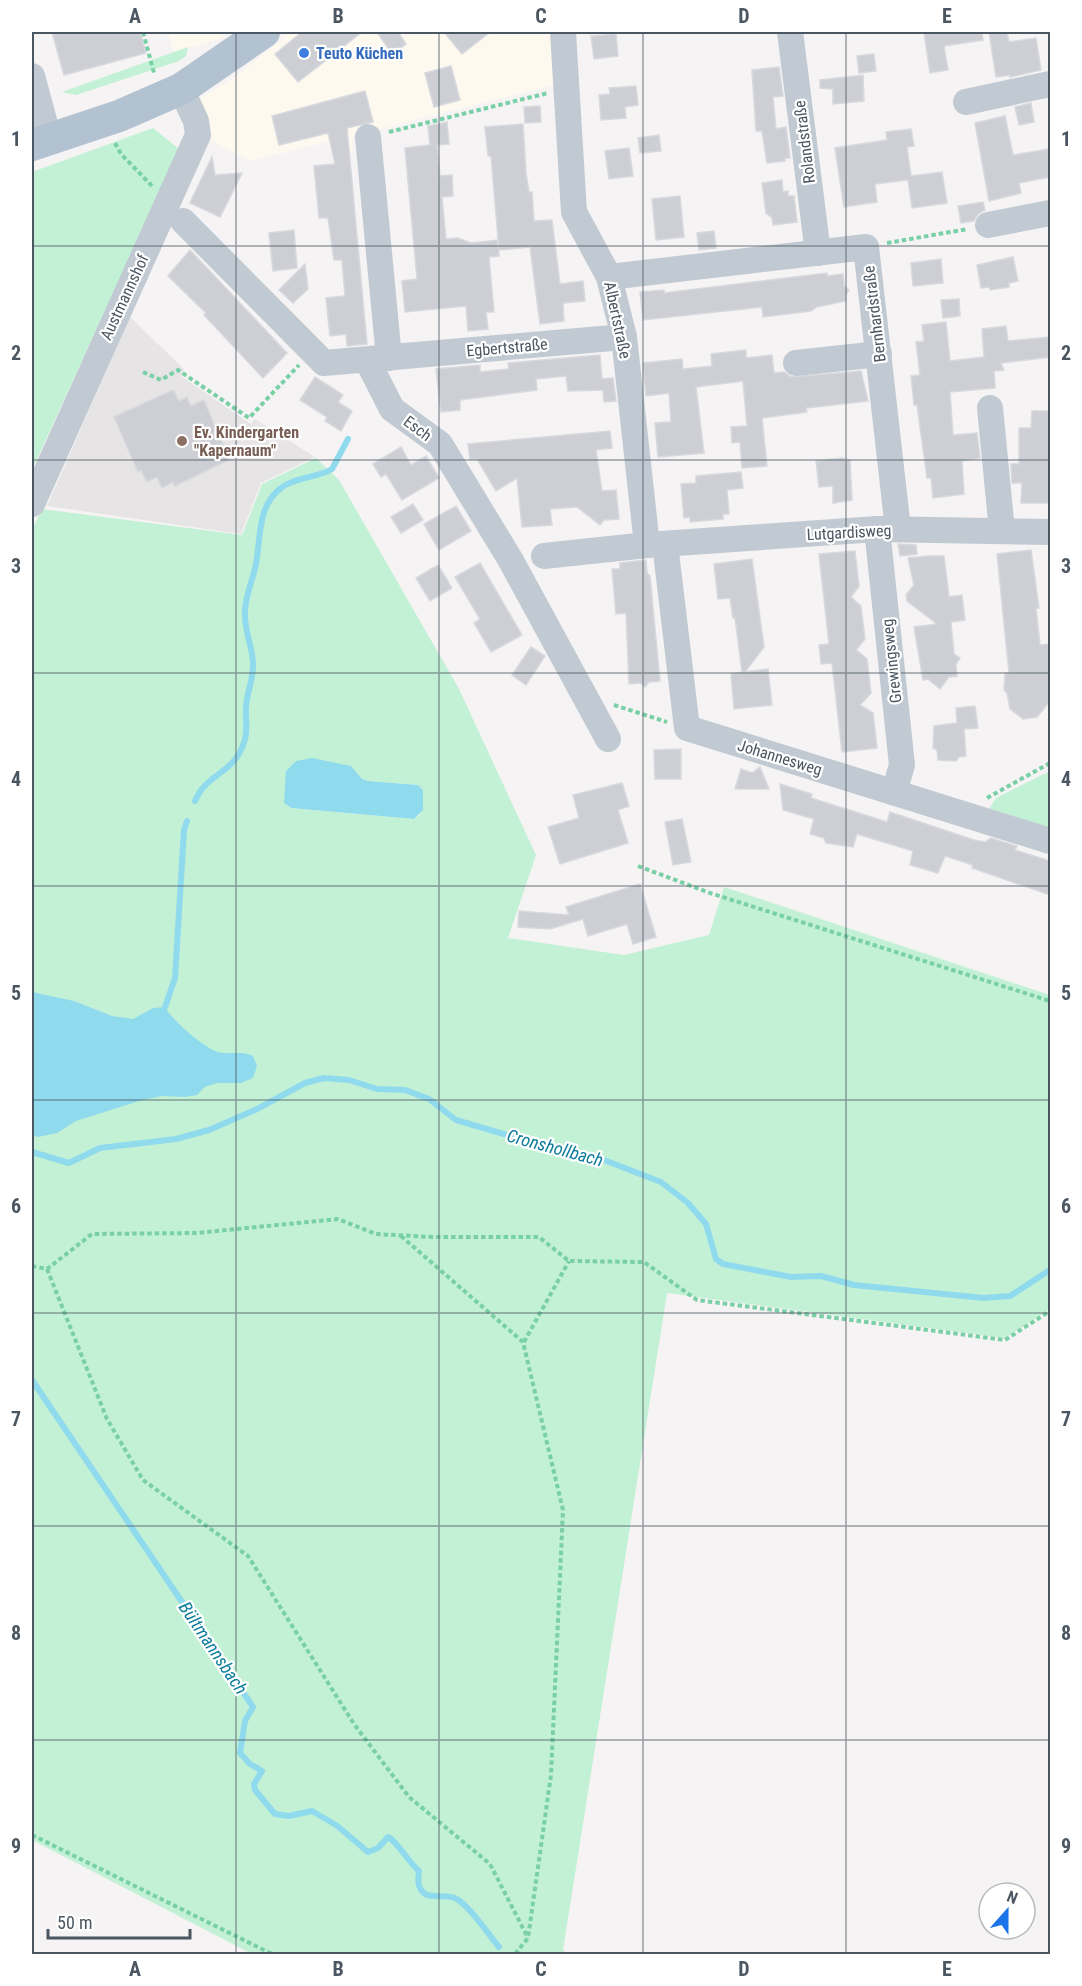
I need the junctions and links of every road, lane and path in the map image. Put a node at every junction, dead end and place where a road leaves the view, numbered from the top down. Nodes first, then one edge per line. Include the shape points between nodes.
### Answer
1 (143, 32) edge
2 (264, 32) edge
3 (563, 32) edge
4 (790, 32) edge
5 (154, 73) dead end
6 (32, 76) edge
7 (1050, 84) edge
8 (568, 88) junction
9 (181, 89) junction
10 (966, 102) dead end
11 (105, 120) junction
12 (368, 138) joint
13 (40, 142) edge
14 (175, 212) junction
15 (1050, 213) edge
16 (988, 225) joint
17 (866, 247) junction
18 (818, 253) junction
19 (609, 277) junction
20 (624, 337) junction
21 (312, 351) junction
22 (879, 354) junction
23 (378, 359) junction
24 (796, 363) dead end
25 (144, 372) dead end
26 (990, 408) dead end
27 (32, 504) edge
28 (887, 529) junction
29 (1002, 531) junction
30 (1050, 532) edge
31 (656, 544) junction
32 (544, 556) dead end
33 (585, 697) junction
34 (687, 728) junction
35 (608, 739) dead end
36 (1050, 763) edge
37 (894, 792) junction
38 (970, 816) junction
39 (1050, 841) edge
40 (638, 866) dead end
41 (1050, 1002) edge
42 (400, 1235) junction
43 (569, 1261) junction
44 (32, 1266) edge
45 (48, 1269) junction
46 (1050, 1311) edge
47 (523, 1342) junction
48 (32, 1835) edge
49 (528, 1938) junction
50 (272, 1954) edge
51 (516, 1954) edge

1 - 5 path
2 - 9 main road
3 - 8 street, Albertstraße
4 - 18 street, Rolandstraße
6 - 13 street
7 - 10 street
8 - 12 path
8 - 19 street, Albertstraße via 574,212
9 - 11 main road
9 - 14 street, Austmannshof via 196,120 198,135
11 - 13 main road
11 - 14 path via 121,154
12 - 23 street
14 - 21 street
14 - 27 street, Austmannshof
15 - 16 street
16 - 17 path
17 - 18 street, Bernhardstraße
17 - 22 street, Bernhardstraße
18 - 19 street, Bernhardstraße
19 - 20 street, Albertstraße
20 - 23 street, Egbertstraße
20 - 31 street, Albertstraße
21 - 23 street via 324,363
21 - 25 path via 249,418 178,370 161,380
22 - 24 street
22 - 28 street, Bernhardstraße
23 - 33 street, Esch via 392,409 440,444 510,560
26 - 29 street
28 - 29 street, Lutgardisweg
28 - 31 street, Lutgardisweg
28 - 37 street, Grewingsweg via 902,765
29 - 30 street, Lutgardisweg
31 - 32 street, Lutgardisweg
31 - 34 street
33 - 34 path
33 - 35 street, Esch
34 - 37 street, Johannesweg
36 - 38 path via 988,797
37 - 38 street, Johannesweg
38 - 39 street, Johannesweg
40 - 41 path via 710,893
42 - 43 path via 539,1237
42 - 45 path via 376,1234 338,1219 197,1233 92,1234
42 - 47 path
43 - 46 path via 644,1262 697,1300 1005,1340
43 - 47 path
44 - 45 path
45 - 49 path via 107,1419 143,1480 248,1556 354,1724 409,1797 490,1864
47 - 49 path via 563,1510 551,1775
48 - 50 path
49 - 51 path

